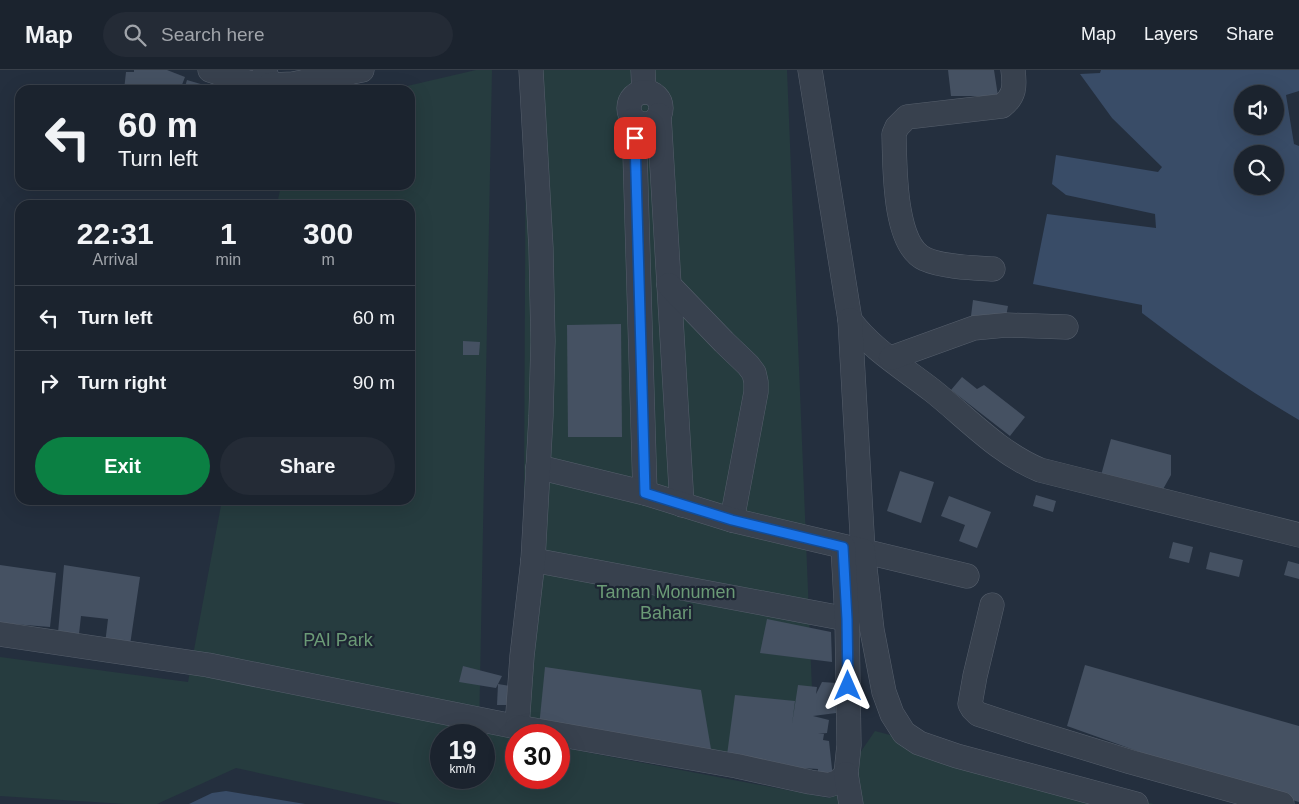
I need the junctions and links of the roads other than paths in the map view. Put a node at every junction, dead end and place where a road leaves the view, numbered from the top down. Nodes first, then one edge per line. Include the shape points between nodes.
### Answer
1 (210, 70) edge
2 (362, 70) edge
3 (531, 70) edge
4 (810, 70) edge
5 (1012, 70) edge
6 (267, 78) edge
7 (643, 81) edge
8 (659, 115) junction
9 (634, 120) junction
10 (669, 260) junction
11 (637, 261) junction
12 (993, 268) dead end
13 (669, 285) junction
14 (850, 320) junction
15 (1066, 327) dead end
16 (891, 358) junction
17 (538, 467) junction
18 (645, 493) junction
19 (682, 505) junction
20 (732, 520) junction
21 (1299, 535) edge
22 (853, 549) junction
23 (533, 560) junction
24 (967, 576) dead end
25 (992, 605) dead end
26 (847, 619) junction
27 (0, 634) edge
28 (517, 724) edge
29 (505, 725) edge
30 (570, 736) edge
31 (846, 774) junction
32 (851, 804) edge
33 (1136, 804) edge
34 (1282, 804) edge

1 - 6 street via 247,82
2 - 6 street via 293,84
3 - 17 street via 543,341
4 - 14 street
5 - 12 street via 1014,91 1002,106 908,117 900,122 894,134 896,198 915,253 925,260
7 - 8 street via 658,99
7 - 9 street via 629,106
8 - 9 street via 648,123
8 - 10 street
9 - 11 street
10 - 11 street
10 - 13 street
11 - 18 street
13 - 19 street
13 - 20 street via 754,373 756,392
14 - 16 street via 859,333
14 - 22 street
15 - 16 street via 1006,325 974,328
16 - 21 street via 1006,452 1024,463
17 - 18 street
17 - 23 street
18 - 19 street
19 - 20 street
20 - 22 street
22 - 24 street
22 - 26 street
22 - 33 street via 884,692 892,714 904,732 919,742 957,756
23 - 26 street
23 - 28 street
25 - 34 street via 970,704 978,714
26 - 31 street via 849,745
27 - 29 street via 208,665
30 - 31 street via 829,785
31 - 32 street

